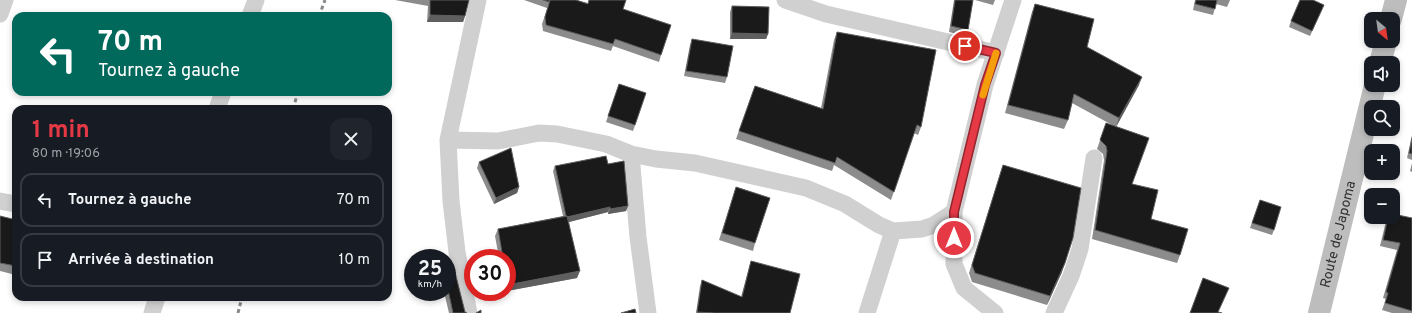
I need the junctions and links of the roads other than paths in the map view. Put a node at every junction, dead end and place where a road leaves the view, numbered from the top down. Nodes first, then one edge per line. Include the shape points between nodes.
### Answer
1 (5, 0) edge
2 (256, 0) edge
3 (478, 0) edge
4 (785, 0) edge
5 (1013, 0) edge
6 (1396, 0) edge
7 (252, 12) edge
8 (1393, 12) edge
9 (0, 14) edge
10 (996, 53) junction
11 (1373, 92) edge
12 (448, 140) junction
13 (631, 154) junction
14 (1094, 158) dead end
15 (0, 202) edge
16 (12, 204) edge
17 (954, 212) junction
18 (893, 231) junction
19 (156, 301) edge
20 (152, 313) edge
21 (469, 313) edge
22 (648, 313) edge
23 (867, 313) edge
24 (995, 313) edge
25 (1054, 313) edge
26 (1319, 313) edge

1 - 9 street
2 - 7 street
3 - 12 street
4 - 10 street via 826,14
5 - 10 street
6 - 8 street
10 - 17 street via 985,85
11 - 26 street, Route de Japoma
12 - 13 street via 498,141 539,133 557,134 606,144
12 - 21 street via 457,252
13 - 18 street via 695,163 806,188 846,204
13 - 22 street
14 - 25 street via 1080,249
15 - 16 street
17 - 18 street via 934,225 922,229
17 - 24 street via 954,264 964,288
18 - 23 street
19 - 20 street

